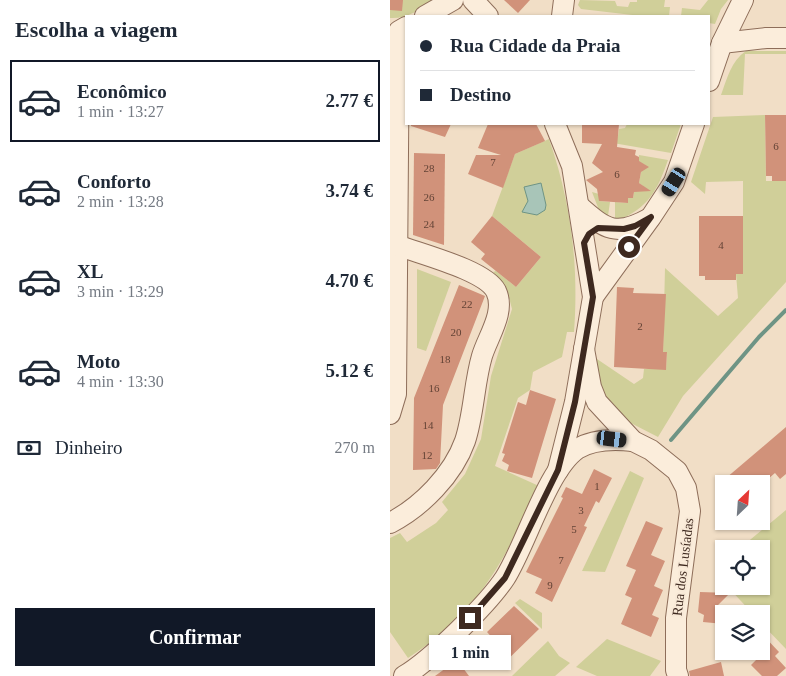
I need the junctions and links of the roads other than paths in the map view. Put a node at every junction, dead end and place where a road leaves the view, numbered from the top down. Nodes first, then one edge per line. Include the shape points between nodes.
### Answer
1 (453, 0) edge
2 (564, 0) edge
3 (743, 0) edge
4 (427, 15) edge
5 (562, 15) edge
6 (399, 30) edge
7 (776, 38) edge
8 (722, 43) junction
9 (710, 78) edge
10 (556, 125) edge
11 (694, 125) edge
12 (579, 206) junction
13 (651, 217) junction
14 (609, 228) junction
15 (398, 245) junction
16 (585, 247) junction
17 (620, 259) junction
18 (593, 297) junction
19 (584, 349) junction
20 (575, 402) junction
21 (597, 402) junction
22 (390, 414) edge
23 (632, 441) junction
24 (593, 444) junction
25 (558, 470) junction
26 (390, 523) edge
27 (674, 674) edge
28 (404, 676) edge

1 - 4 street
2 - 5 street
3 - 7 street via 749,22 759,34
3 - 8 street
6 - 15 street
7 - 8 street
8 - 9 street
10 - 12 street via 572,166
11 - 13 street via 674,182
12 - 14 street
12 - 16 street
13 - 14 street via 635,226
13 - 17 street
14 - 16 street via 593,230
14 - 17 street via 621,247
15 - 22 street via 396,394
15 - 26 street via 482,276 496,291 499,311 482,356 465,442 439,486 404,516
16 - 17 street via 599,260
16 - 18 street
17 - 18 street
18 - 19 street
19 - 20 street
19 - 21 street, Rua dos Lusíadas
20 - 24 street via 578,418
20 - 25 street
21 - 23 street, Rua dos Lusíadas
21 - 24 street via 598,425
23 - 24 street via 612,439
23 - 27 street, Rua dos Lusíadas via 651,450 678,471 686,488 690,511 676,618
24 - 25 street via 577,449
25 - 28 street via 505,578 459,630

